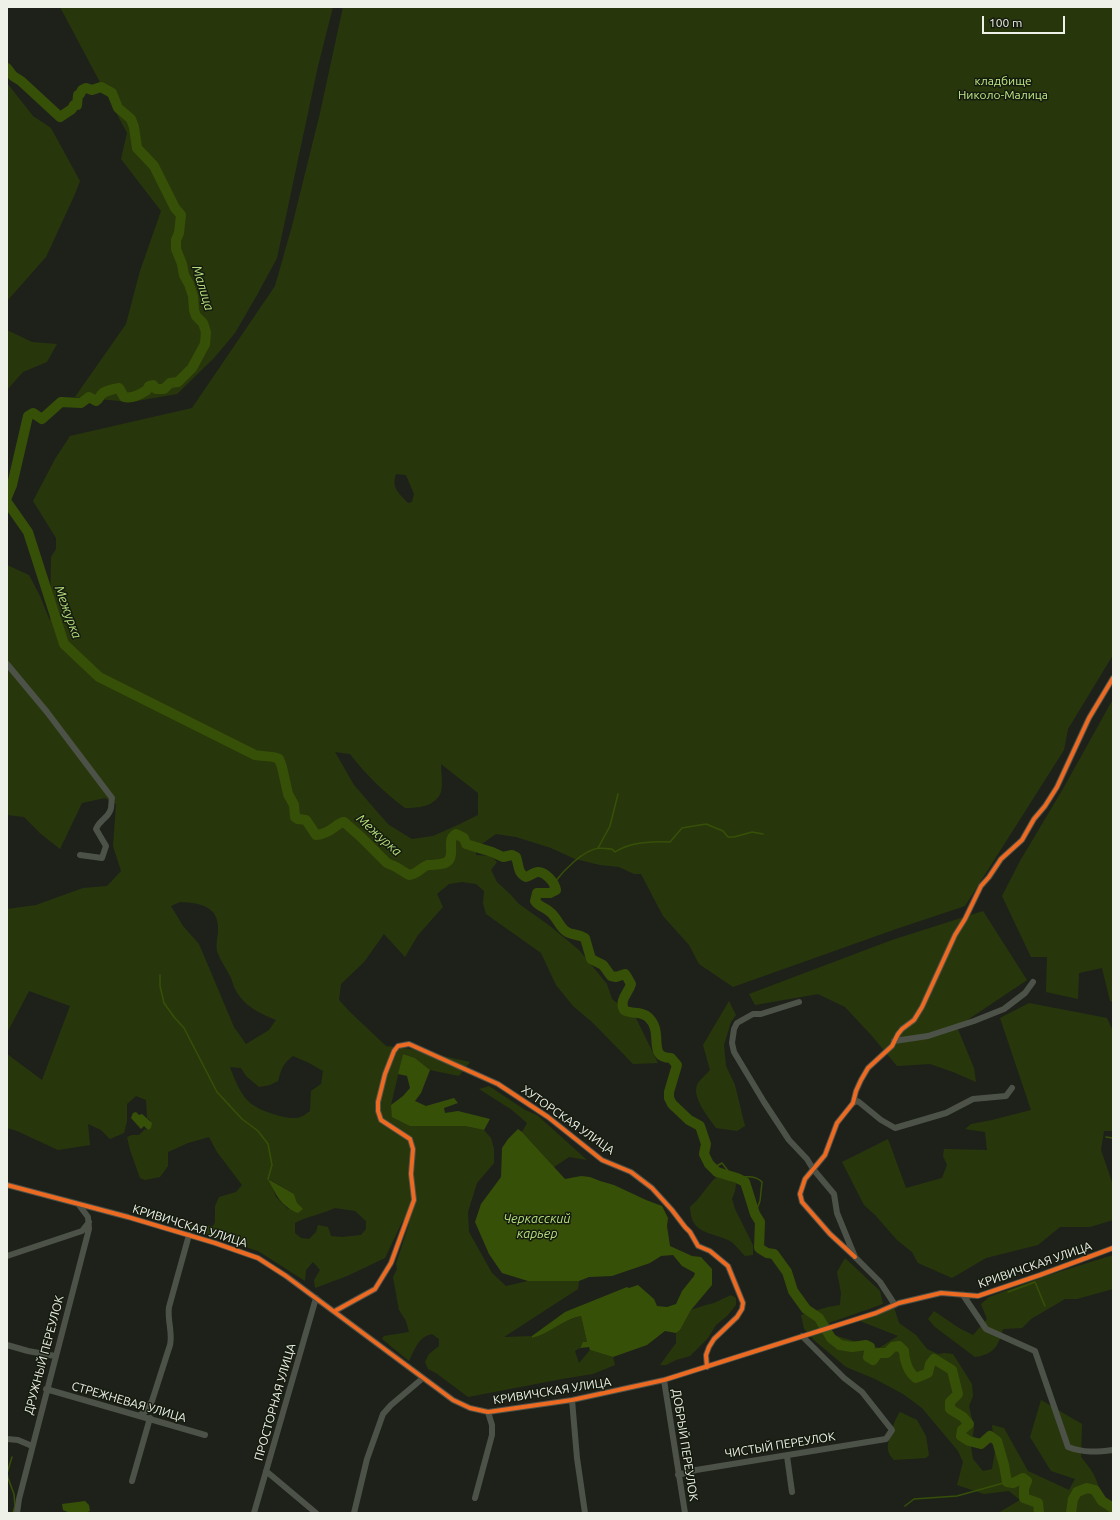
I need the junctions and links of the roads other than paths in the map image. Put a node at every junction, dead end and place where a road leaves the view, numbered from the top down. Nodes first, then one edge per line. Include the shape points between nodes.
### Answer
1 (7, 664) edge
2 (1113, 678) edge
3 (80, 855) dead end
4 (1033, 982) dead end
5 (799, 1002) dead end
6 (894, 1040) junction
7 (1012, 1088) dead end
8 (853, 1103) junction
9 (814, 1169) junction
10 (7, 1185) edge
11 (79, 1205) junction
12 (89, 1222) junction
13 (189, 1235) junction
14 (1113, 1248) edge
15 (7, 1256) edge
16 (855, 1257) junction
17 (963, 1295) junction
18 (316, 1298) junction
19 (894, 1305) junction
20 (335, 1312) junction
21 (802, 1336) junction
22 (7, 1345) edge
23 (54, 1356) junction
24 (707, 1367) junction
25 (423, 1378) junction
26 (664, 1380) junction
27 (46, 1389) junction
28 (572, 1400) junction
29 (488, 1412) junction
30 (139, 1416) junction
31 (150, 1418) junction
32 (205, 1435) dead end
33 (7, 1439) edge
34 (32, 1446) junction
35 (1113, 1450) edge
36 (787, 1456) junction
37 (266, 1471) junction
38 (678, 1475) junction
39 (132, 1481) dead end
40 (792, 1492) dead end
41 (475, 1498) dead end
42 (17, 1513) edge
43 (254, 1513) edge
44 (316, 1513) edge
45 (354, 1513) edge
46 (584, 1513) edge
47 (685, 1513) edge

1 - 3 street via 112,798 111,810 98,823 96,829 106,846 102,858
2 - 6 street via 1089,718 1057,787 1022,840 1001,859 981,886 922,1007 914,1020 902,1029
4 - 6 street via 1025,993 1004,1009 928,1036
5 - 9 street via 761,1014 753,1014 737,1023 732,1043 734,1052 764,1102 789,1140
6 - 8 street via 892,1046 868,1068
7 - 8 street via 1006,1096 973,1099 946,1114 895,1128 859,1102
8 - 9 street via 837,1123 825,1155
9 - 16 street via 834,1194 837,1213
9 - 16 street via 802,1187 802,1202 830,1234
10 - 11 street, КРИВИЧСКАЯ УЛИЦА
11 - 12 street
11 - 13 street, КРИВИЧСКАЯ УЛИЦА
12 - 15 street via 82,1231
12 - 23 street, ДРУЖНЫЙ ПЕРЕУЛОК
13 - 18 street, КРИВИЧСКАЯ УЛИЦА via 258,1258
13 - 30 street via 169,1307 170,1346 152,1401 147,1410
14 - 17 street, КРИВИЧСКАЯ УЛИЦА via 978,1296
16 - 19 street via 880,1282
17 - 19 street, КРИВИЧСКАЯ УЛИЦА via 941,1293
17 - 35 street via 986,1329 1035,1352 1068,1448 1089,1452
18 - 20 street, КРИВИЧСКАЯ УЛИЦА
18 - 37 street, ПРОСТОРНАЯ УЛИЦА
19 - 21 street, КРИВИЧСКАЯ УЛИЦА
20 - 24 street, ХУТОРСКАЯ УЛИЦА via 375,1289 392,1263 414,1200 413,1149 410,1140 381,1120 378,1111 385,1074 394,1051 398,1046 409,1044 498,1084 548,1117 602,1160 631,1172 652,1188 672,1210 698,1246 710,1251 728,1266 744,1303 737,1316 709,1347 706,1355
20 - 25 street, КРИВИЧСКАЯ УЛИЦА
21 - 24 street, КРИВИЧСКАЯ УЛИЦА
21 - 36 street, ЧИСТЫЙ ПЕРЕУЛОК via 844,1378 862,1392 892,1430 886,1439
22 - 23 street
23 - 27 street, ДРУЖНЫЙ ПЕРЕУЛОК
24 - 26 street, КРИВИЧСКАЯ УЛИЦА
25 - 29 street, КРИВИЧСКАЯ УЛИЦА via 457,1402
25 - 45 street via 383,1414 367,1459
26 - 28 street, КРИВИЧСКАЯ УЛИЦА
26 - 38 street, ДОБРЫЙ ПЕРЕУЛОК
27 - 30 street, СТРЕЖНЕВАЯ УЛИЦА
27 - 34 street, ДРУЖНЫЙ ПЕРЕУЛОК
28 - 29 street, КРИВИЧСКАЯ УЛИЦА
28 - 46 street
29 - 41 street via 492,1435
30 - 31 street, СТРЕЖНЕВАЯ УЛИЦА
31 - 32 street, СТРЕЖНЕВАЯ УЛИЦА
31 - 39 street
33 - 34 street via 18,1440
34 - 42 street, ДРУЖНЫЙ ПЕРЕУЛОК
36 - 38 street, ЧИСТЫЙ ПЕРЕУЛОК
36 - 40 street
37 - 43 street, ПРОСТОРНАЯ УЛИЦА
37 - 44 street
38 - 47 street, ДОБРЫЙ ПЕРЕУЛОК

